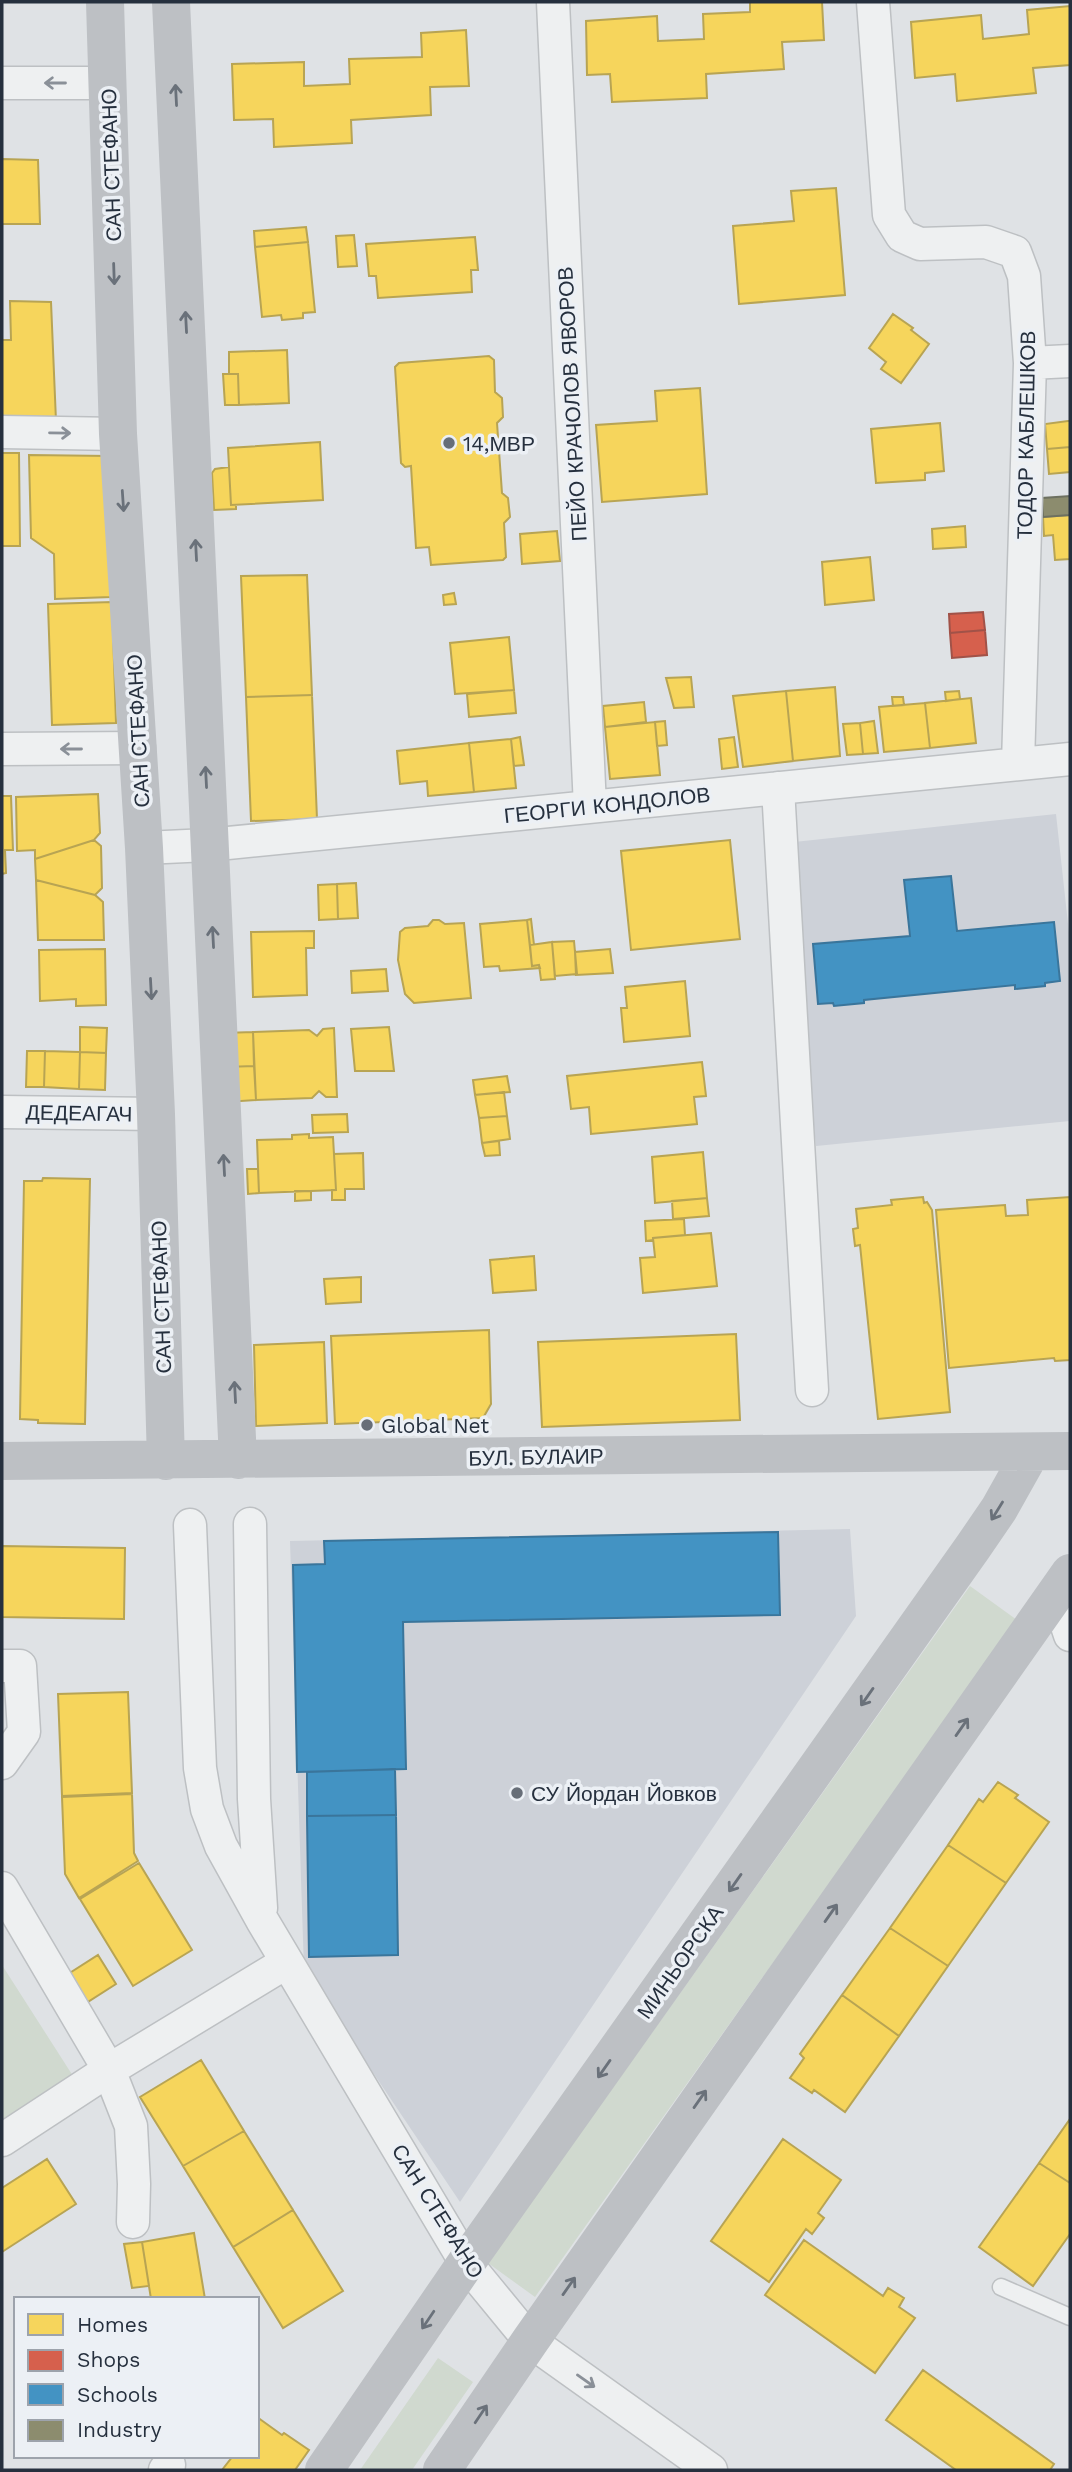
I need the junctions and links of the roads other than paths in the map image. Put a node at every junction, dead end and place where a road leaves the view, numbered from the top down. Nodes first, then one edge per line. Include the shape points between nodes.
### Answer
1 (105, 2) edge
2 (172, 2) edge
3 (553, 2) edge
4 (873, 2) edge
5 (2, 83) edge
6 (108, 83) junction
7 (1070, 360) edge
8 (1030, 363) junction
9 (2, 432) edge
10 (118, 434) junction
11 (139, 748) junction
12 (2, 749) edge
13 (1070, 759) edge
14 (1018, 764) junction
15 (778, 788) junction
16 (590, 807) junction
17 (208, 845) junction
18 (144, 848) junction
19 (2, 1112) edge
20 (156, 1114) junction
21 (812, 1390) dead end
22 (1070, 1451) edge
23 (1031, 1452) junction
24 (238, 1460) junction
25 (2, 1461) edge
26 (166, 1461) junction
27 (250, 1524) dead end
28 (190, 1525) dead end
29 (1063, 1583) edge
30 (1070, 1635) edge
31 (2, 1666) edge
32 (2, 1763) edge
33 (2, 1888) edge
34 (262, 1920) junction
35 (287, 1962) junction
36 (109, 2070) junction
37 (2, 2140) edge
38 (133, 2222) dead end
39 (466, 2263) junction
40 (1001, 2287) dead end
41 (1070, 2317) edge
42 (530, 2341) junction
43 (324, 2470) edge
44 (442, 2470) edge
45 (711, 2470) edge

1 - 6 main road, САН СТЕФАНО
17 -> 2 main road
3 - 16 street, ПЕЙО КРАЧОЛОВ ЯВОРОВ
4 - 8 street, ТОДОР КАБЛЕШКОВ via 889,215 902,236 920,244 986,242 1015,252 1024,276
6 -> 5 street
6 -> 10 main road, САН СТЕФАНО
7 - 8 street
8 - 14 street, ТОДОР КАБЛЕШКОВ
9 -> 10 street
10 -> 11 main road, САН СТЕФАНО
11 -> 12 street
11 - 18 main road, САН СТЕФАНО
13 - 14 street, ГЕОРГИ КОНДОЛОВ
14 - 15 street, ГЕОРГИ КОНДОЛОВ
15 - 16 street, ГЕОРГИ КОНДОЛОВ
15 - 21 street
16 - 17 street, ГЕОРГИ КОНДОЛОВ
17 - 18 street, ГЕОРГИ КОНДОЛОВ
24 -> 17 main road
18 -> 20 main road, САН СТЕФАНО
19 - 20 street, ДЕДЕАГАЧ
20 - 26 main road, САН СТЕФАНО
22 - 23 main road, БУЛ. БУЛАИР
23 - 24 main road, БУЛ. БУЛАИР
23 -> 39 main road, МИНЬОРСКА via 973,1547
24 - 26 main road, БУЛ. БУЛАИР
25 - 26 main road, БУЛ. БУЛАИР
27 - 34 street, САН СТЕФАНО via 255,1824
28 - 34 street, САН СТЕФАНО via 200,1768 207,1809 221,1846
29 - 30 street
42 -> 29 main road
31 - 32 street via 20,1666 24,1732
33 - 36 street
34 - 35 street, САН СТЕФАНО
35 - 36 street
35 - 39 street, САН СТЕФАНО
36 - 37 street
36 - 38 street via 131,2126
39 - 42 street, САН СТЕФАНО
39 -> 43 main road, МИНЬОРСКА
40 - 41 lane
44 -> 42 main road
42 -> 45 street, САН СТЕФАНО

